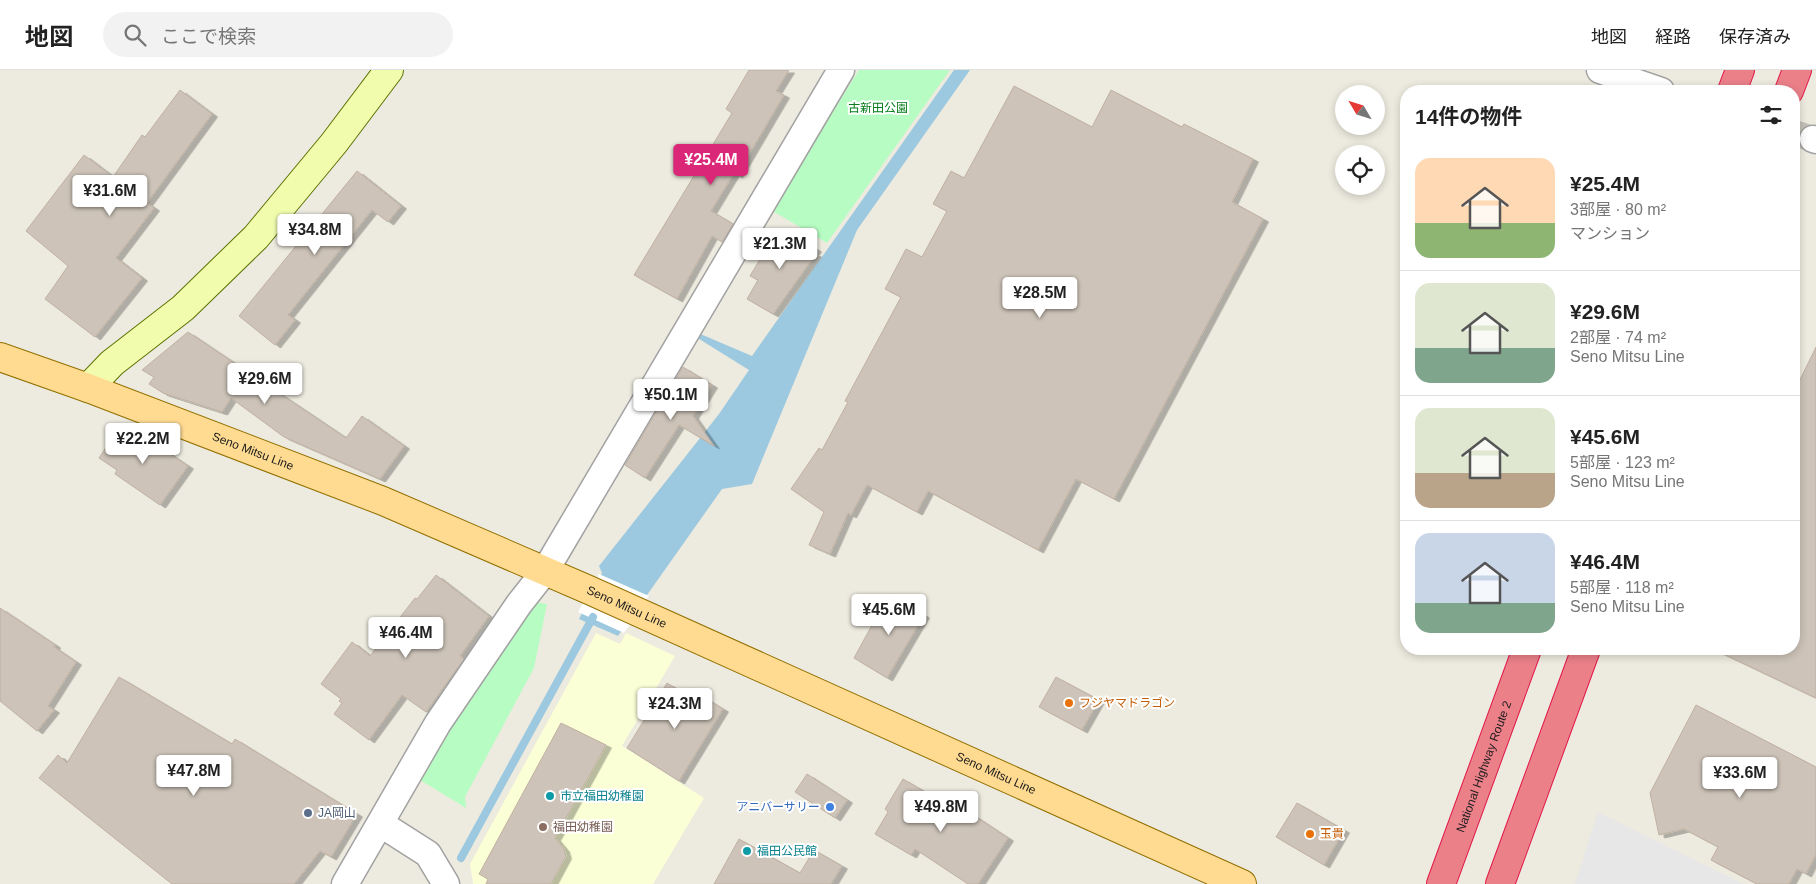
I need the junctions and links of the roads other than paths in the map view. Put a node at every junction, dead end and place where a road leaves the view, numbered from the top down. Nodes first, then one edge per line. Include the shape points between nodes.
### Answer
1 (389, 70) edge
2 (841, 70) edge
3 (1600, 70) edge
4 (1740, 70) edge
5 (1797, 70) edge
6 (1644, 85) edge
7 (1734, 85) edge
8 (1791, 85) edge
9 (0, 357) edge
10 (88, 388) junction
11 (545, 571) junction
12 (1525, 655) edge
13 (1584, 655) edge
14 (380, 824) junction
15 (345, 884) edge
16 (446, 884) edge
17 (1242, 884) edge
18 (1441, 884) edge
19 (1500, 884) edge

1 - 10 street via 256,238 183,308 112,363
2 - 11 street
3 - 6 street
4 - 7 highway
5 - 8 highway
9 - 10 main road, Seno Mitsu Line
10 - 11 main road, Seno Mitsu Line via 383,501
11 - 14 street via 438,723
11 - 17 main road, Seno Mitsu Line
12 - 18 highway, National Highway Route 2
13 - 19 highway
14 - 15 street
14 - 16 street via 428,854

